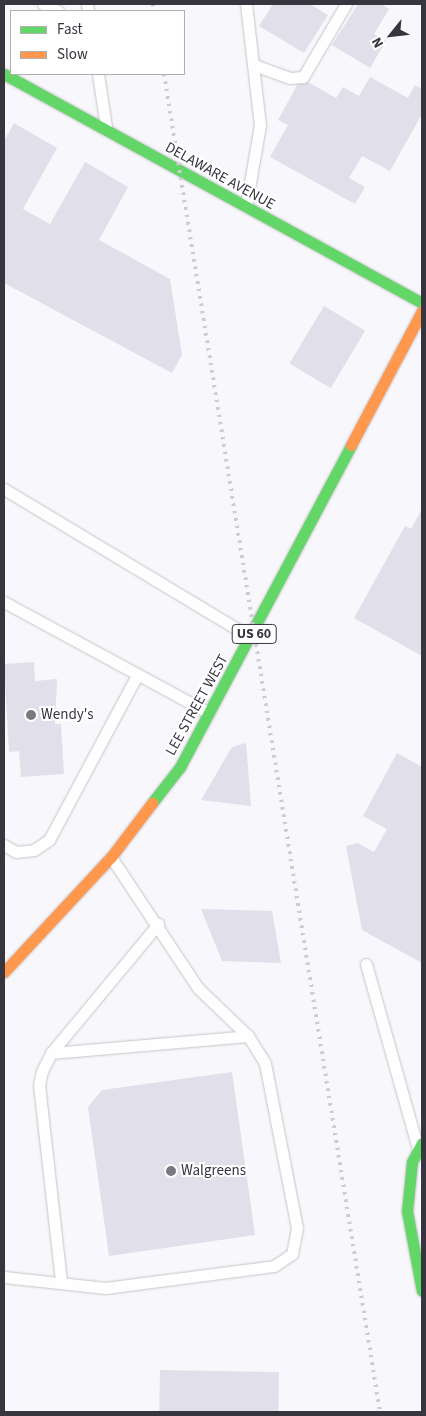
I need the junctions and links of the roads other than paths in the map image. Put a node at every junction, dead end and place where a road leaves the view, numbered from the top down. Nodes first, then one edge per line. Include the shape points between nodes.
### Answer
1 (43, 4) edge
2 (246, 4) edge
3 (346, 4) edge
4 (56, 10) edge
5 (254, 65) junction
6 (4, 74) edge
7 (98, 75) edge
8 (107, 131) junction
9 (245, 207) junction
10 (422, 303) edge
11 (422, 311) edge
12 (4, 489) edge
13 (4, 602) edge
14 (252, 637) junction
15 (137, 675) junction
16 (210, 714) junction
17 (4, 845) edge
18 (111, 857) junction
19 (158, 924) junction
20 (42, 927) junction
21 (4, 951) edge
22 (366, 964) dead end
23 (4, 972) edge
24 (248, 1036) junction
25 (51, 1053) junction
26 (420, 1147) edge
27 (4, 1277) edge
28 (61, 1281) junction
29 (422, 1291) edge

1 - 4 lane
2 - 5 lane
3 - 5 lane via 303,77 290,78
5 - 9 lane via 260,125
6 - 8 main road, DELAWARE AVENUE
7 - 8 lane
8 - 9 main road, DELAWARE AVENUE
9 - 10 main road, DELAWARE AVENUE
11 - 14 main road, LEE STREET WEST / US 60
12 - 14 lane
13 - 15 lane
14 - 16 main road, LEE STREET WEST / US 60
15 - 16 lane
15 - 17 lane via 49,840 34,850 16,852
16 - 18 main road, LEE STREET WEST / US 60 via 180,767
18 - 19 lane
18 - 20 main road, LEE STREET WEST / US 60
19 - 24 lane via 198,988
19 - 25 lane
20 - 21 main road
20 - 23 main road, LEE STREET WEST / US 60
22 - 26 lane
24 - 25 lane
24 - 28 lane via 265,1063 297,1228 292,1254 274,1266 105,1288
25 - 28 lane via 39,1085
26 - 29 main road via 412,1162 407,1211
27 - 28 lane

